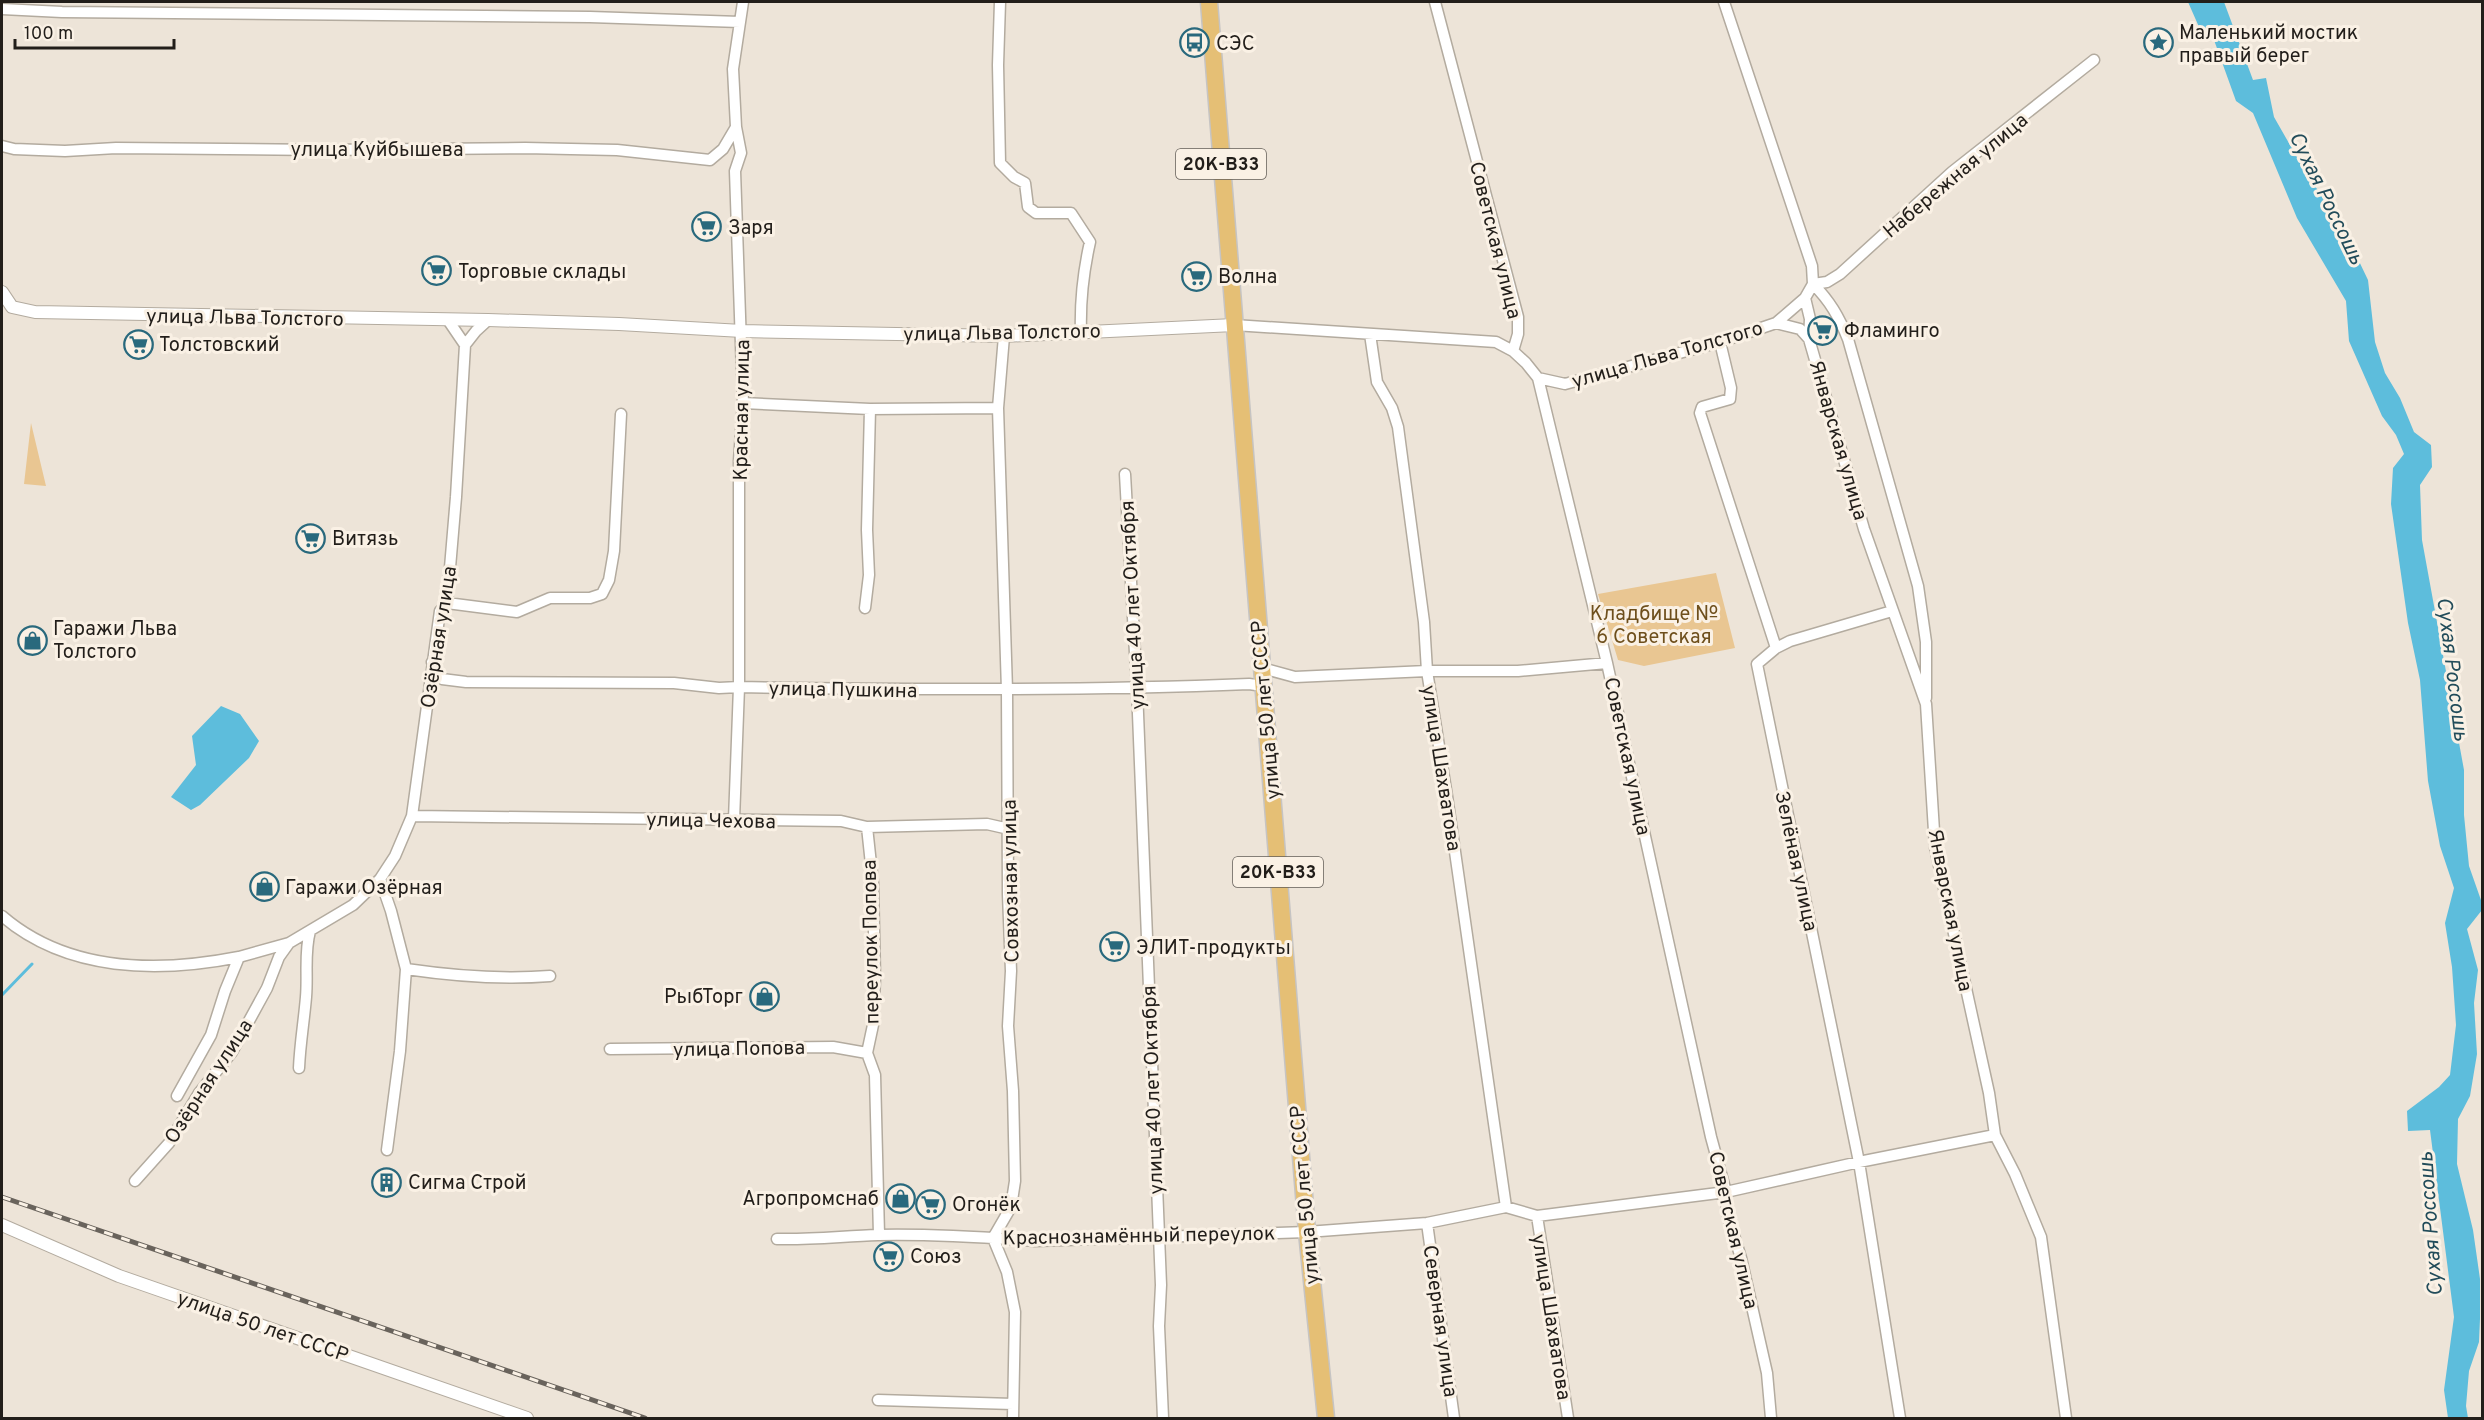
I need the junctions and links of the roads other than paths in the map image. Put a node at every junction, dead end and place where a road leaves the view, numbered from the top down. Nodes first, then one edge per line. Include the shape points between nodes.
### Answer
1 (743, 2) edge
2 (1000, 2) edge
3 (1209, 2) edge
4 (1435, 2) edge
5 (1724, 2) edge
6 (2, 9) edge
7 (740, 22) junction
8 (2094, 60) dead end
9 (736, 127) junction
10 (2, 146) edge
11 (1814, 284) junction
12 (2, 292) edge
13 (1806, 298) junction
14 (7, 307) edge
15 (448, 320) junction
16 (488, 320) junction
17 (1776, 323) junction
18 (1234, 326) junction
19 (742, 331) junction
20 (1081, 332) junction
21 (1370, 334) junction
22 (1004, 336) junction
23 (1809, 339) junction
24 (1720, 342) junction
25 (465, 345) junction
26 (1513, 351) junction
27 (1538, 378) junction
28 (743, 403) junction
29 (998, 408) junction
30 (870, 409) junction
31 (621, 414) dead end
32 (1125, 474) dead end
33 (447, 603) junction
34 (865, 608) dead end
35 (1892, 612) junction
36 (1776, 648) junction
37 (432, 662) junction
38 (1607, 663) junction
39 (1262, 668) junction
40 (1427, 672) junction
41 (1263, 686) junction
42 (739, 687) junction
43 (1137, 689) junction
44 (1007, 690) junction
45 (1926, 704) junction
46 (412, 816) junction
47 (734, 820) junction
48 (867, 827) junction
49 (1009, 829) junction
50 (380, 879) junction
51 (2, 915) edge
52 (310, 931) junction
53 (289, 943) junction
54 (239, 957) junction
55 (406, 969) junction
56 (550, 976) dead end
57 (610, 1049) dead end
58 (867, 1053) junction
59 (299, 1068) dead end
60 (177, 1096) dead end
61 (1995, 1135) junction
62 (387, 1150) dead end
63 (1859, 1162) junction
64 (135, 1181) dead end
65 (1726, 1192) junction
66 (1506, 1207) junction
67 (1537, 1216) junction
68 (1427, 1223) junction
69 (2, 1226) edge
70 (1307, 1232) junction
71 (879, 1235) junction
72 (993, 1238) junction
73 (1158, 1238) junction
74 (777, 1239) dead end
75 (878, 1400) dead end
76 (1013, 1404) junction
77 (527, 1419) edge
78 (1013, 1419) edge
79 (1163, 1419) edge
80 (1326, 1419) edge
81 (1455, 1419) edge
82 (1568, 1419) edge
83 (1771, 1419) edge
84 (1900, 1419) edge
85 (2066, 1419) edge

1 - 7 street, Красная улица
2 - 20 street via 1000,163 1025,183 1028,207 1036,213 1071,213 1090,242 1082,278
3 - 18 main road, улица 50 лет СССР / 20К-В33
4 - 26 street, Советская улица via 1518,317
5 - 11 street via 1812,266
6 - 7 street
7 - 9 street, Красная улица via 733,69
8 - 11 street, Набережная улица via 1952,172 1840,274
9 - 10 street, улица Куйбышева via 723,149 710,160 617,150 525,148 65,151
9 - 19 street, Красная улица via 741,153 735,171
11 - 13 street, улица Льва Толстого
11 - 45 street via 1840,318 1848,339 1918,586 1926,642
12 - 14 street
13 - 17 street, улица Льва Толстого
13 - 23 street, Январская улица
14 - 15 street, улица Льва Толстого via 35,312
15 - 16 street, улица Льва Толстого
15 - 25 street
16 - 19 street, улица Льва Толстого
16 - 25 street
17 - 23 street via 1800,329
17 - 24 street, улица Льва Толстого
18 - 20 street, улица Льва Толстого
18 - 21 street, улица Льва Толстого
18 - 39 main road, улица 50 лет СССР / 20К-В33
19 - 22 street, улица Льва Толстого
19 - 28 street, Красная улица
20 - 22 street, улица Льва Толстого
21 - 26 street, улица Льва Толстого via 1496,342
21 - 40 street, улица Шахватова via 1377,382 1398,427
22 - 29 street, Совхозная улица
23 - 35 street, Январская улица
24 - 27 street, улица Льва Толстого via 1565,384
24 - 36 street via 1730,399 1702,407 1700,413
25 - 33 street, Озёрная улица
26 - 27 street, Советская улица
27 - 38 street, Советская улица
28 - 30 street
28 - 42 street, Красная улица via 739,461
29 - 30 street
29 - 44 street, Совхозная улица
30 - 34 street via 869,575
31 - 33 street via 614,550 609,580 602,594 590,598 550,598 517,612
32 - 43 street, улица 40 лет Октября
33 - 37 street, Озёрная улица via 440,611
35 - 36 street
35 - 45 street, Январская улица
36 - 63 street, Зелёная улица via 1757,664
37 - 42 street, улица Пушкина via 442,679 466,682
37 - 46 street, Озёрная улица
38 - 40 street via 1518,671
38 - 65 street, Советская улица
39 - 40 street via 1294,677
39 - 41 main road, улица 50 лет СССР / 20К-В33
40 - 66 street, улица Шахватова
41 - 43 street, улица Пушкина
41 - 70 main road, улица 50 лет СССР / 20К-В33
42 - 44 street, улица Пушкина
42 - 47 street, Красная улица
43 - 44 street, улица Пушкина
43 - 73 street, улица 40 лет Октября
44 - 49 street, Совхозная улица
45 - 61 street, Январская улица via 1935,847
46 - 47 street, улица Чехова
46 - 50 street, Озёрная улица
47 - 48 street, улица Чехова via 841,821
48 - 49 street, улица Чехова via 987,824
48 - 58 street, переулок Попова via 873,883 875,978
49 - 72 street, Совхозная улица via 1008,1026 1015,1181 1011,1207
50 - 52 street, Озёрная улица via 353,905
50 - 55 street
51 - 54 street via 20,932 94,961 132,967 172,967
52 - 53 street, Озёрная улица
52 - 59 street
53 - 54 street, Озёрная улица
53 - 64 street, Озёрная улица via 232,1052 199,1093 169,1143
54 - 60 street via 211,1035
55 - 56 street via 466,977
55 - 62 street
57 - 58 street, улица Попова via 833,1047
58 - 71 street, переулок Попова via 875,1075
61 - 63 street, Краснознамённый переулок
61 - 85 street, Январская улица via 2041,1236
63 - 65 street, Краснознамённый переулок
63 - 84 street, Зелёная улица
65 - 67 street, Краснознамённый переулок
65 - 83 street, Советская улица via 1727,1213 1767,1373
66 - 67 street, Краснознамённый переулок
66 - 68 street, Краснознамённый переулок
67 - 82 street, улица Шахватова
68 - 70 street, Краснознамённый переулок
68 - 81 street, Северная улица
69 - 77 street, улица 50 лет СССР via 119,1276
70 - 73 street, Краснознамённый переулок
70 - 80 main road, улица 50 лет СССР / 20К-В33
71 - 72 street, Краснознамённый переулок
71 - 74 street, Краснознамённый переулок
72 - 73 street, Краснознамённый переулок
72 - 76 street via 1007,1272 1015,1312
73 - 79 street, улица 40 лет Октября
75 - 76 street
76 - 78 street

